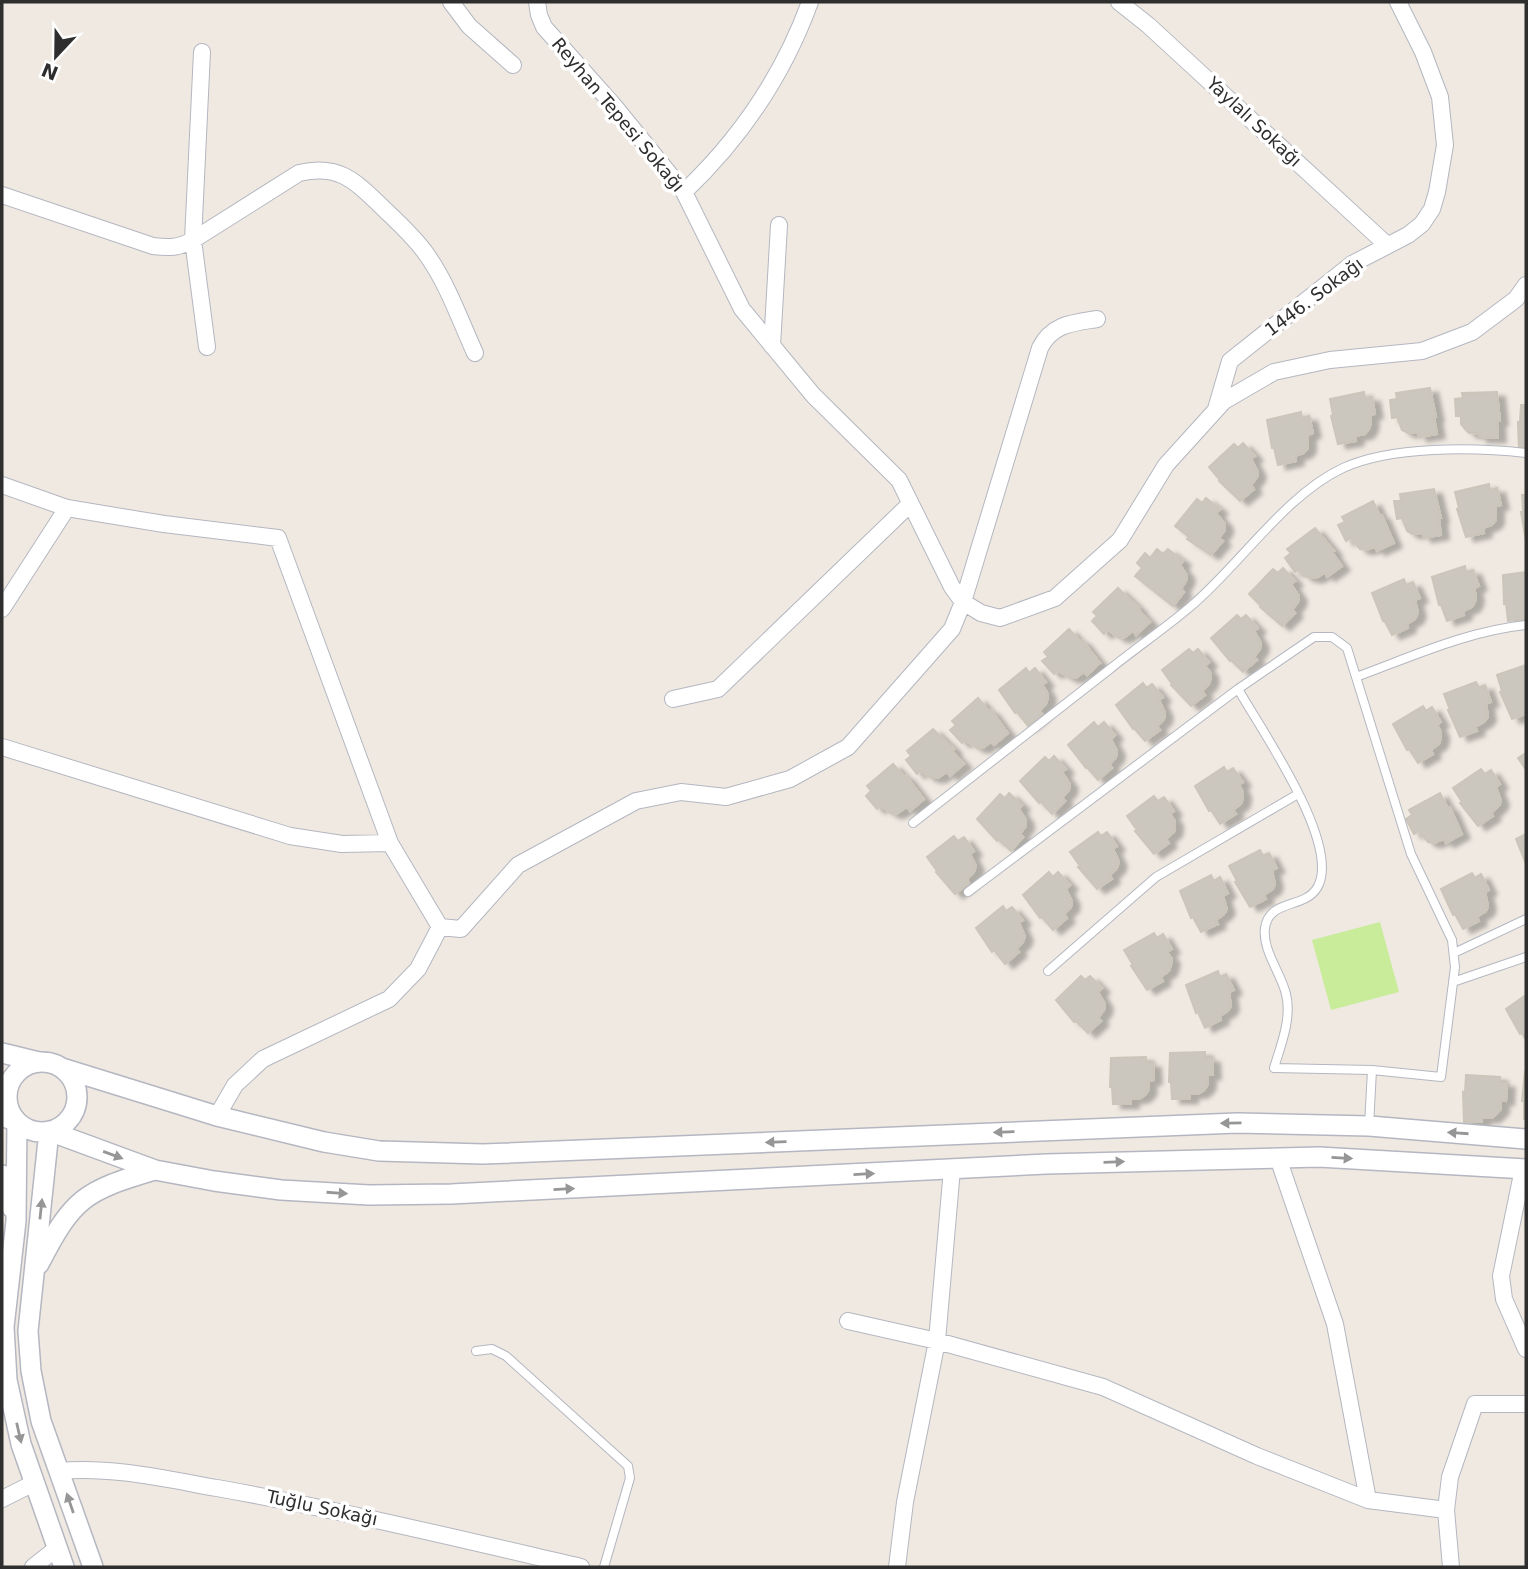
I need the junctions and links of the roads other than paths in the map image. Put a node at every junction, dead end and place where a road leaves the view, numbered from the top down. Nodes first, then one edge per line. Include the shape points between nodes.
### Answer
1 (451, 2) edge
2 (537, 2) edge
3 (810, 2) edge
4 (1119, 2) edge
5 (1398, 2) edge
6 (202, 52) dead end
7 (513, 65) dead end
8 (684, 192) junction
9 (2, 195) edge
10 (779, 225) dead end
11 (193, 240) junction
12 (1387, 245) junction
13 (1526, 285) edge
14 (1097, 319) dead end
15 (772, 346) junction
16 (207, 347) dead end
17 (475, 353) dead end
18 (1216, 410) junction
19 (1526, 453) edge
20 (2, 485) edge
21 (911, 504) junction
22 (67, 508) junction
23 (963, 602) junction
24 (2, 609) edge
25 (1526, 625) edge
26 (1356, 677) junction
27 (1237, 689) junction
28 (673, 699) dead end
29 (2, 747) edge
30 (1298, 794) junction
31 (913, 823) dead end
32 (390, 843) junction
33 (968, 892) dead end
34 (1526, 919) edge
35 (440, 927) junction
36 (1454, 953) junction
37 (1526, 957) edge
38 (1048, 971) dead end
39 (1453, 982) junction
40 (2, 1053) edge
41 (40, 1062) junction
42 (62, 1068) junction
43 (1372, 1070) junction
44 (217, 1116) junction
45 (10, 1119) edge
46 (1369, 1126) junction
47 (49, 1131) junction
48 (1526, 1139) edge
49 (1278, 1158) junction
50 (951, 1169) junction
51 (1524, 1169) edge
52 (155, 1170) junction
53 (2, 1175) edge
54 (16, 1221) junction
55 (34, 1275) junction
56 (848, 1321) dead end
57 (937, 1341) junction
58 (1526, 1349) edge
59 (475, 1351) dead end
60 (1526, 1404) edge
61 (59, 1471) junction
62 (34, 1483) junction
63 (2, 1499) edge
64 (1368, 1500) junction
65 (1446, 1510) junction
66 (61, 1558) edge
67 (33, 1567) edge
68 (93, 1567) edge
69 (581, 1567) edge
70 (604, 1567) edge
71 (897, 1567) edge
72 (1451, 1567) edge

1 - 7 street via 469,26
2 - 8 street, Reyhan Tepesi Sokağı via 544,27
3 - 8 street via 786,61 752,118
4 - 12 street, Yaylalı Sokağı
5 - 12 street, 1446. Sokağı via 1440,97 1445,145 1432,209 1409,235
6 - 11 street
8 - 15 street, Reyhan Tepesi Sokağı via 742,310
9 - 11 street via 153,246 169,248
10 - 15 street
11 - 16 street
11 - 17 street via 299,173 319,169 346,176 427,255
12 - 18 street, 1446. Sokağı via 1352,264 1230,361
13 - 18 street via 1516,299 1472,331 1422,351 1330,360 1274,372
14 - 23 street via 1061,325 1040,348
15 - 21 street, Reyhan Tepesi Sokağı via 813,395 899,480
18 - 23 street via 1166,465 1120,540 1055,598 1000,618
19 - 31 lane via 1463,450 1384,456 1328,476 1277,519 1189,608
20 - 22 street
21 - 23 street, Reyhan Tepesi Sokağı
21 - 28 street via 718,689
22 - 24 street
22 - 32 street via 278,537
23 - 35 street via 952,629 849,747 790,779 726,797 681,792 636,801 518,866 461,929
25 - 26 lane via 1464,637
26 - 27 lane via 1347,648 1338,639 1320,636
26 - 36 lane via 1411,854 1447,927
27 - 30 lane
27 - 33 lane
29 - 32 street via 290,836 342,844
30 - 38 lane via 1156,877
30 - 43 lane via 1317,835 1321,879 1310,895 1275,909 1266,923 1264,936 1287,994 1286,1026 1275,1068
32 - 35 street
34 - 36 lane
35 - 44 street via 418,969 389,999 263,1059 235,1085
36 - 39 lane
37 - 39 lane
39 - 43 lane via 1441,1077
40 - 41 street
41 - 42 street
41 - 45 street via 29,1064 11,1079 7,1090
42 - 44 street
42 - 47 street via 75,1087 75,1110 60,1127
43 - 46 lane
46 -> 44 street via 1237,1123 441,1154 335,1144
45 - 47 street via 27,1129
45 - 54 street
48 -> 46 street
47 -> 52 street
55 -> 47 street
50 -> 49 street
49 -> 51 street
49 - 64 street via 1335,1324
52 -> 50 street via 281,1190 407,1195
50 - 57 street
51 - 58 street via 1501,1276 1504,1299
52 - 55 street via 102,1186 77,1203 60,1223
53 - 54 street
54 -> 62 street via 4,1327 7,1380
55 - 61 street via 28,1331 31,1371 41,1421
56 - 57 street
57 - 64 street via 1103,1387 1258,1457
57 - 71 street
59 - 70 lane via 492,1349 506,1356 628,1466 630,1478
60 - 65 street via 1475,1404 1450,1477
68 -> 61 street
61 - 69 street, Tuğlu Sokağı via 117,1472 253,1494
62 - 63 street
62 - 66 street
64 - 65 street
65 - 72 street
66 - 67 street

